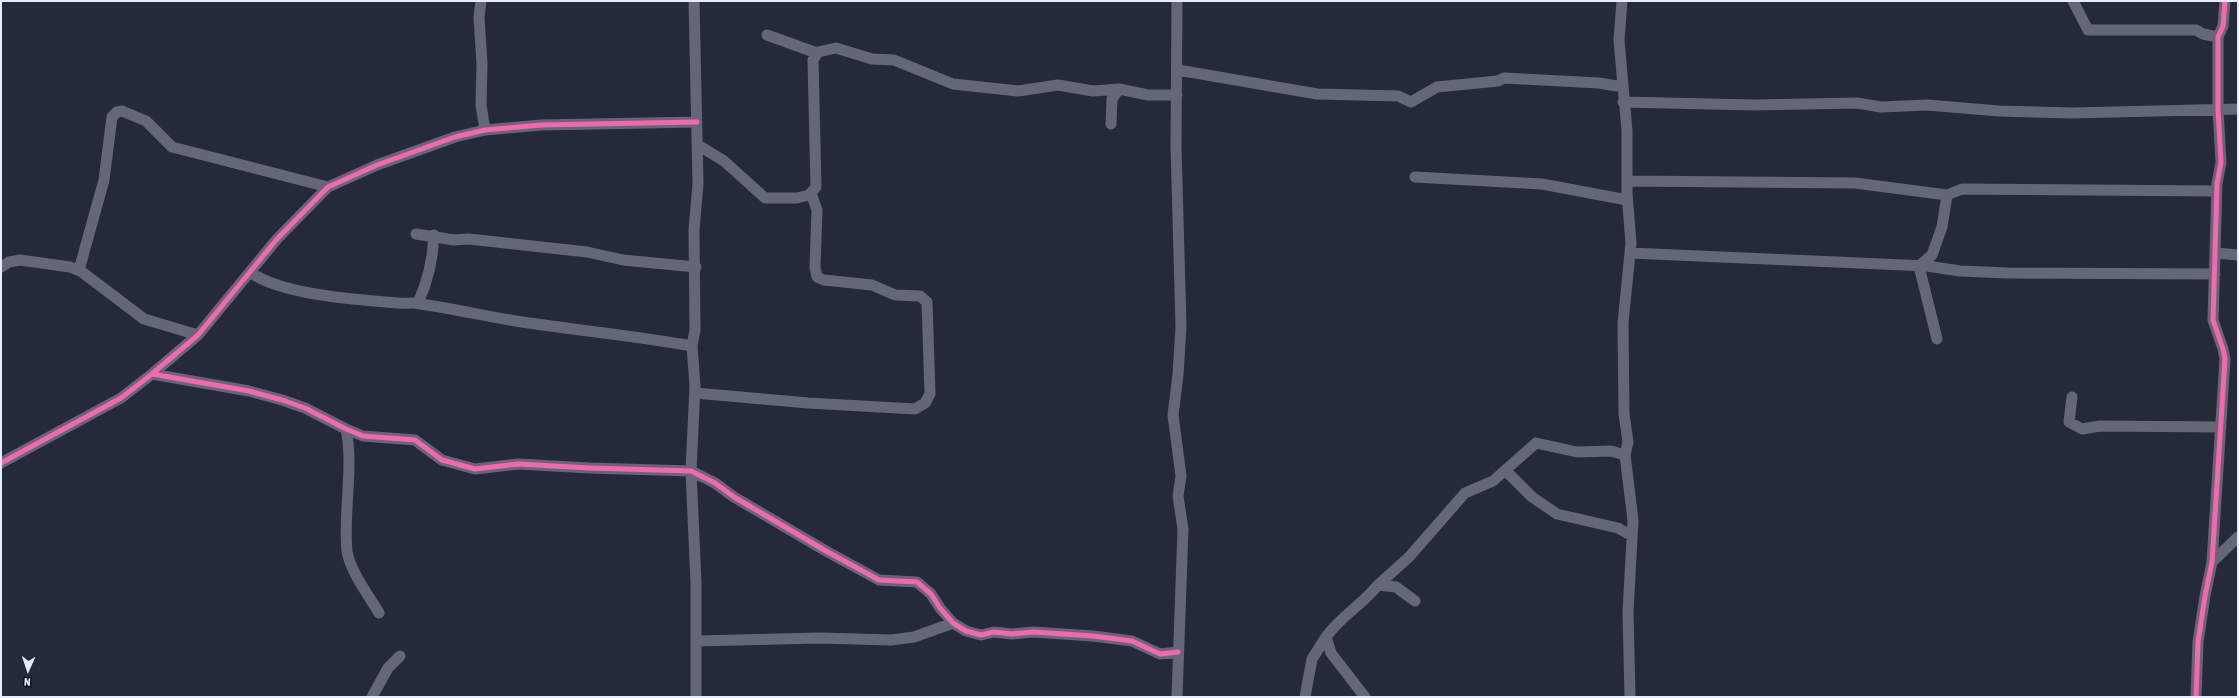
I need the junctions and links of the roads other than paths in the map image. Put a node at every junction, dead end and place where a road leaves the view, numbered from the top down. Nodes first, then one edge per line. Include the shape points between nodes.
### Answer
1 (481, 1) edge
2 (694, 1) edge
3 (1178, 1) edge
4 (1622, 1) edge
5 (2073, 1) edge
6 (2225, 1) edge
7 (767, 35) dead end
8 (2218, 37) junction
9 (817, 53) junction
10 (1178, 70) junction
11 (1623, 87) junction
12 (1119, 89) junction
13 (1177, 95) junction
14 (1623, 102) junction
15 (2218, 109) junction
16 (2238, 109) edge
17 (697, 122) junction
18 (1111, 124) dead end
19 (485, 130) junction
20 (698, 145) junction
21 (1415, 177) dead end
22 (1627, 181) junction
23 (328, 187) junction
24 (2217, 191) junction
25 (811, 193) junction
26 (1947, 196) junction
27 (1627, 200) junction
28 (416, 234) dead end
29 (434, 235) junction
30 (1630, 253) junction
31 (2216, 253) junction
32 (2238, 255) edge
33 (4, 262) edge
34 (1919, 266) junction
35 (696, 267) junction
36 (80, 270) junction
37 (250, 272) junction
38 (2215, 274) junction
39 (418, 303) junction
40 (198, 335) junction
41 (1937, 339) dead end
42 (692, 346) junction
43 (152, 374) junction
44 (695, 393) junction
45 (2072, 397) dead end
46 (2221, 427) junction
47 (346, 430) junction
48 (1625, 455) junction
49 (1, 463) edge
50 (691, 471) junction
51 (1506, 471) junction
52 (1632, 536) junction
53 (2238, 536) edge
54 (2212, 562) junction
55 (1378, 585) junction
56 (1415, 601) dead end
57 (379, 613) dead end
58 (953, 622) junction
59 (1326, 637) junction
60 (696, 641) junction
61 (1178, 652) junction
62 (400, 656) dead end
63 (372, 697) edge
64 (696, 697) edge
65 (1177, 697) edge
66 (1305, 697) edge
67 (1365, 697) edge
68 (1630, 697) edge
69 (2196, 697) edge

1 - 19 street via 478,17 482,64 481,105
2 - 17 street
3 - 10 street
4 - 11 street via 1619,40
5 - 8 street via 2088,30 2196,30
6 - 8 street via 2223,26
7 - 9 street
8 - 15 street
9 - 12 street via 836,48 872,59 894,60 953,84 1018,91 1058,85 1093,91
9 - 25 street via 813,60 816,187
10 - 11 street via 1317,94 1398,96 1411,102 1437,87 1498,81 1504,78 1599,83
10 - 13 street
11 - 14 street
12 - 13 street via 1148,95
12 - 18 street via 1112,100
13 - 61 street via 1180,328 1173,416 1181,476 1178,496 1183,530
14 - 15 street via 1754,105 1857,102 1881,107 1927,104 1999,112 2072,113
14 - 22 street via 1627,131
15 - 16 street
15 - 24 street via 2221,162
17 - 19 street via 541,125
17 - 20 street
19 - 23 street via 449,139 377,165
20 - 25 street via 724,161 765,198 797,198
20 - 35 street via 694,230
21 - 27 street via 1542,184
22 - 26 street via 1855,183
22 - 27 street
23 - 36 street via 172,147 146,121 122,111 116,112 112,117 98,207 91,223
23 - 37 street via 277,239
24 - 26 street via 1962,189
24 - 31 street
25 - 44 street via 817,210 817,277 824,280 872,284 895,295 920,296 927,302 930,394 925,403 915,409 882,408
26 - 34 street via 1942,227 1932,255
27 - 30 street via 1631,232
28 - 29 street
29 - 35 street via 454,240 469,239 566,249 624,260
29 - 39 street via 428,277
30 - 34 street
30 - 48 street via 1623,322 1624,414 1628,442
31 - 32 street
31 - 38 street
33 - 36 street via 32,261
34 - 38 street via 2008,273
34 - 41 street
35 - 42 street via 695,330
36 - 40 street via 144,318
37 - 39 street via 280,287 316,294
37 - 40 street
38 - 46 street via 2214,320 2225,359
39 - 42 street via 510,320
40 - 43 street
42 - 44 street
43 - 47 street via 249,391 282,400 305,408
43 - 49 street via 120,398
44 - 50 street
45 - 46 street via 2069,422 2082,429 2100,426
46 - 54 street
47 - 50 street via 363,436 415,440 442,460 475,469 518,464
47 - 57 street via 349,444 347,552 357,576
48 - 51 street via 1611,451 1577,452 1538,443
48 - 52 street via 1633,520
50 - 58 street via 879,580 917,582 931,594
50 - 60 street
51 - 52 street via 1532,497 1557,514 1618,528
51 - 55 street via 1488,485 1465,493 1409,557
52 - 68 street via 1628,612
53 - 54 street
54 - 69 street via 2198,642
55 - 56 street via 1396,588
55 - 59 street via 1368,598 1336,623
58 - 60 street via 914,637 891,640 820,638
58 - 61 street via 974,634 1033,632 1093,636 1132,641 1160,654
59 - 66 street via 1312,659
59 - 67 street via 1331,653
60 - 64 street
61 - 65 street
62 - 63 street via 388,668

